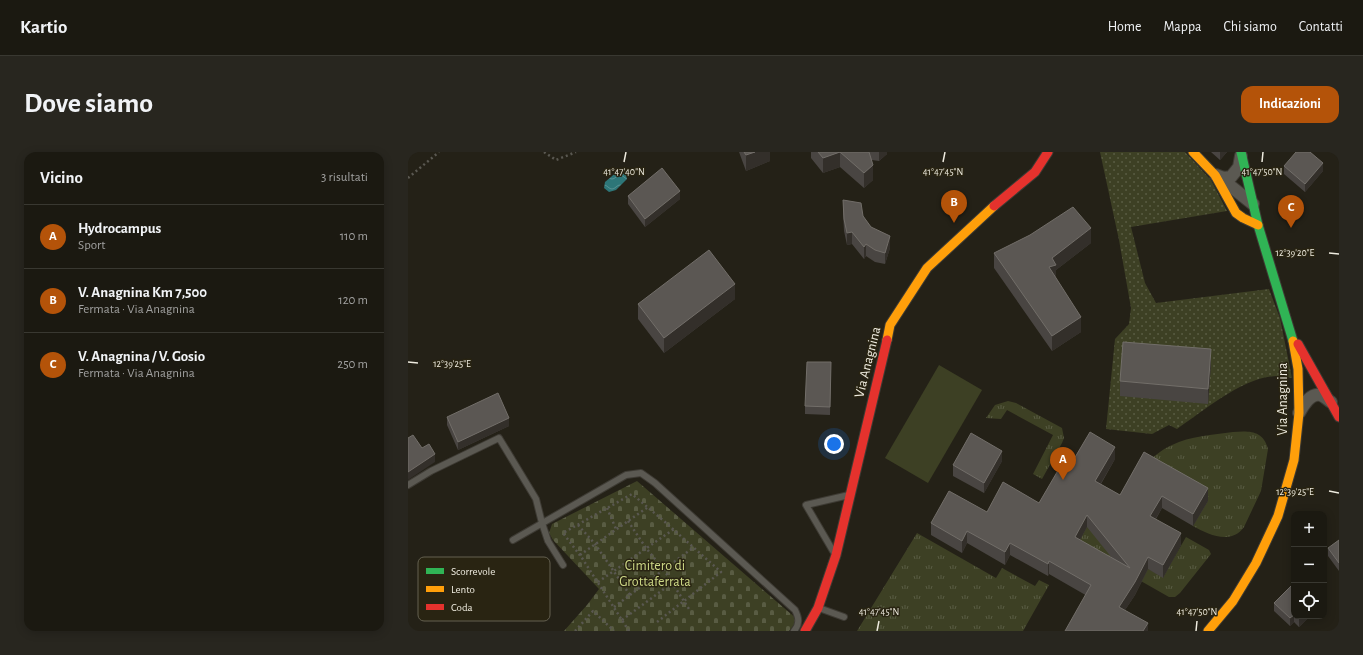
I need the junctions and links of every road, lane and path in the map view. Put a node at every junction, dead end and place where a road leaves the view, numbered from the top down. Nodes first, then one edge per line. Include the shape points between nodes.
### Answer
1 (439, 152) edge
2 (544, 152) edge
3 (576, 152) edge
4 (1048, 152) edge
5 (1193, 152) edge
6 (1241, 152) edge
7 (1215, 174) junction
8 (408, 178) edge
9 (1252, 204) junction
10 (1258, 225) junction
11 (1290, 332) junction
12 (1331, 402) junction
13 (1299, 413) junction
14 (1339, 418) edge
15 (408, 484) edge
16 (850, 495) junction
17 (607, 508) junction
18 (648, 508) junction
19 (628, 521) junction
20 (542, 523) junction
21 (578, 525) junction
22 (616, 529) junction
23 (674, 529) junction
24 (513, 540) dead end
25 (595, 544) junction
26 (694, 547) junction
27 (646, 548) junction
28 (580, 555) junction
29 (836, 555) junction
30 (563, 565) dead end
31 (664, 570) junction
32 (614, 571) junction
33 (598, 582) junction
34 (672, 583) junction
35 (630, 595) junction
36 (684, 601) junction
37 (614, 607) junction
38 (818, 608) junction
39 (689, 609) dead end
40 (844, 617) dead end
41 (622, 620) junction
42 (657, 622) dead end
43 (575, 631) edge
44 (614, 631) edge
45 (629, 631) edge
46 (794, 631) edge
47 (805, 631) edge
48 (1208, 631) edge

1 - 8 path
2 - 3 path via 556,160
4 - 16 main road, Via Anagnina via 1035,172 984,214 927,268 890,325
5 - 7 main road
6 - 7 street via 1241,162 1231,177 1224,178
6 - 9 main road, Via Anagnina
7 - 9 street
7 - 10 main road via 1236,213
9 - 10 main road, Via Anagnina
10 - 11 main road, Via Anagnina
11 - 12 main road
11 - 13 main road, Via Anagnina via 1298,369
12 - 13 street via 1320,395 1314,395 1308,399
12 - 14 main road
13 - 48 main road, Via Anagnina via 1294,460 1278,516 1256,563 1233,601
15 - 20 lane via 499,438 536,499
16 - 29 main road, Via Anagnina
16 - 29 lane via 806,506
17 - 18 path via 632,494
17 - 21 path
17 - 22 path
18 - 19 path
18 - 23 path
19 - 22 path
19 - 27 path
20 - 24 lane
20 - 30 lane via 548,541
20 - 46 lane via 626,475 641,473 795,610 799,618
21 - 25 path
21 - 28 path via 563,533
22 - 25 path
23 - 26 path
23 - 27 path
25 - 28 path
25 - 32 path
26 - 31 path
26 - 36 path via 721,572
27 - 31 path
27 - 32 path
28 - 33 path
29 - 38 main road, Via Anagnina
31 - 34 path
31 - 35 path
32 - 33 path
32 - 35 path
33 - 37 path
34 - 36 path
34 - 41 path
35 - 37 path
36 - 39 path
36 - 42 path
37 - 41 path
38 - 40 lane
38 - 47 main road, Via Anagnina
41 - 45 path
43 - 44 path via 593,611

